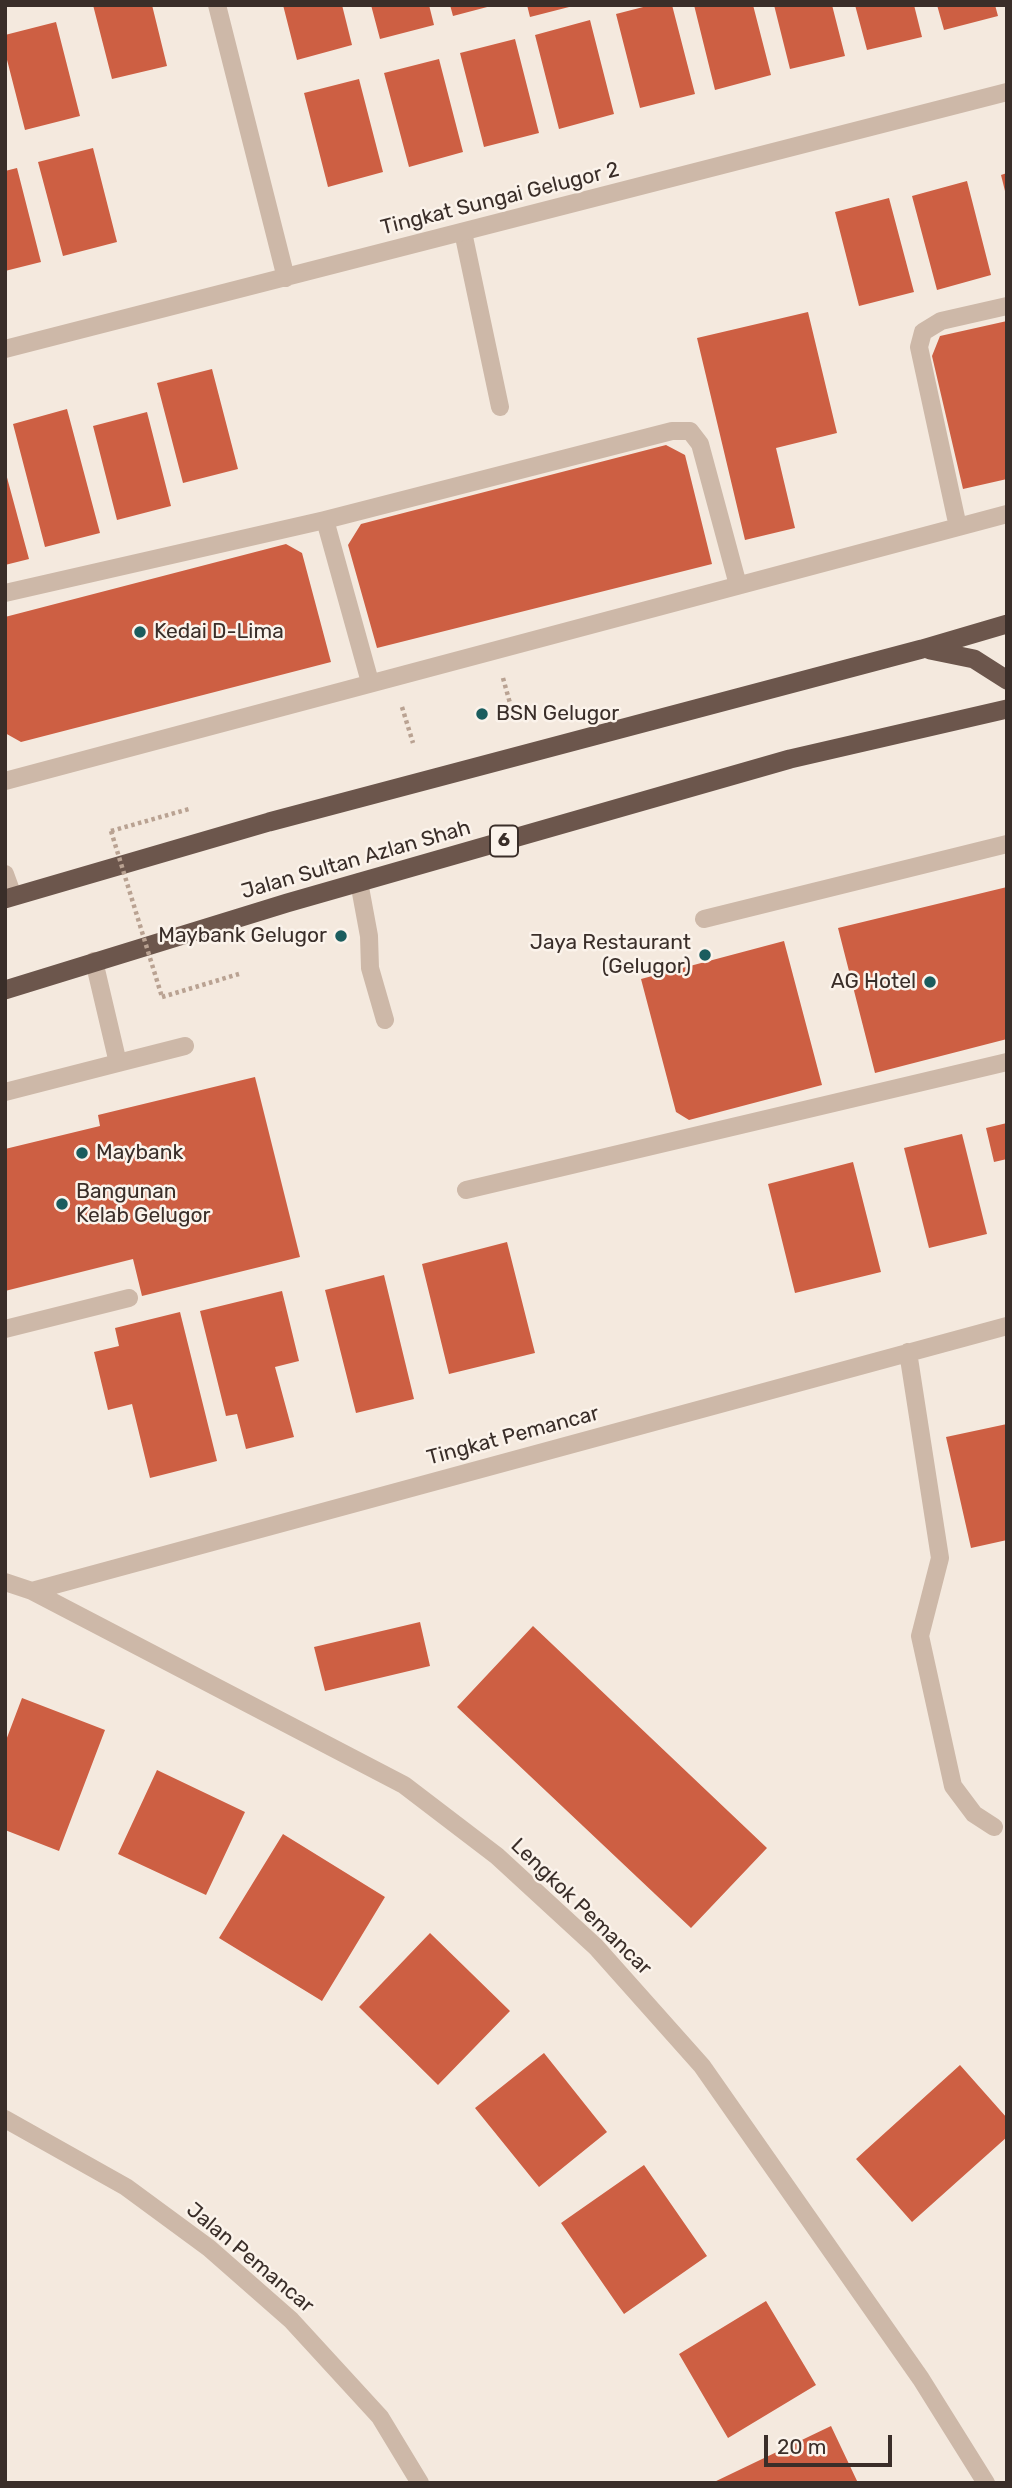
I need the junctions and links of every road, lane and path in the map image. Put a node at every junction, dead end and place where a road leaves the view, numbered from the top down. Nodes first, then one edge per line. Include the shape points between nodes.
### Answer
1 (217, 5) edge
2 (1007, 92) edge
3 (463, 232) junction
4 (286, 278) junction
5 (1007, 306) edge
6 (5, 349) edge
7 (500, 407) dead end
8 (1007, 514) edge
9 (325, 520) junction
10 (958, 527) junction
11 (738, 585) junction
12 (5, 593) edge
13 (1007, 624) edge
14 (922, 649) junction
15 (1007, 680) edge
16 (370, 682) junction
17 (1007, 709) edge
18 (5, 781) edge
19 (189, 809) dead end
20 (1007, 844) edge
21 (5, 874) edge
22 (359, 882) junction
23 (9, 897) edge
24 (704, 919) dead end
25 (94, 961) junction
26 (239, 974) dead end
27 (5, 990) edge
28 (385, 1020) dead end
29 (185, 1046) dead end
30 (1007, 1062) edge
31 (118, 1063) junction
32 (5, 1092) edge
33 (466, 1190) dead end
34 (129, 1298) dead end
35 (1007, 1326) edge
36 (5, 1329) edge
37 (908, 1352) junction
38 (5, 1582) edge
39 (32, 1591) junction
40 (993, 1827) dead end
41 (5, 2119) edge
42 (421, 2483) edge
43 (986, 2483) edge

1 - 4 street
2 - 3 street, Tingkat Sungai Gelugor 2
3 - 4 street, Tingkat Sungai Gelugor 2
3 - 7 street
4 - 6 street, Tingkat Sungai Gelugor 2
5 - 10 street via 941,321 923,332 919,347
8 - 10 street
9 - 11 street via 671,431 690,431 700,444
9 - 12 street
9 - 16 street
10 - 11 street
11 - 16 street
13 - 14 highway
14 - 15 highway via 974,659
14 - 23 highway via 269,822
16 - 18 street
17 - 22 highway, Jalan Sultan Azlan Shah / 6 via 790,759
19 - 26 path, bridge via 111,831 162,997
20 - 24 street
21 - 23 street
22 - 25 highway, Jalan Sultan Azlan Shah / 6
22 - 28 street via 370,968
25 - 27 highway, Jalan Sultan Azlan Shah / 6
25 - 31 street
29 - 31 street
30 - 33 street
31 - 32 street
34 - 36 street
35 - 37 street, Tingkat Pemancar
37 - 39 street, Tingkat Pemancar
37 - 40 street via 940,1558 920,1636 953,1786 974,1814
38 - 39 street, Lengkok Pemancar
39 - 43 street, Lengkok Pemancar via 404,1785 497,1856 596,1947 702,2066 921,2379
41 - 42 street, Jalan Pemancar via 125,2187 219,2257 291,2320 380,2417

